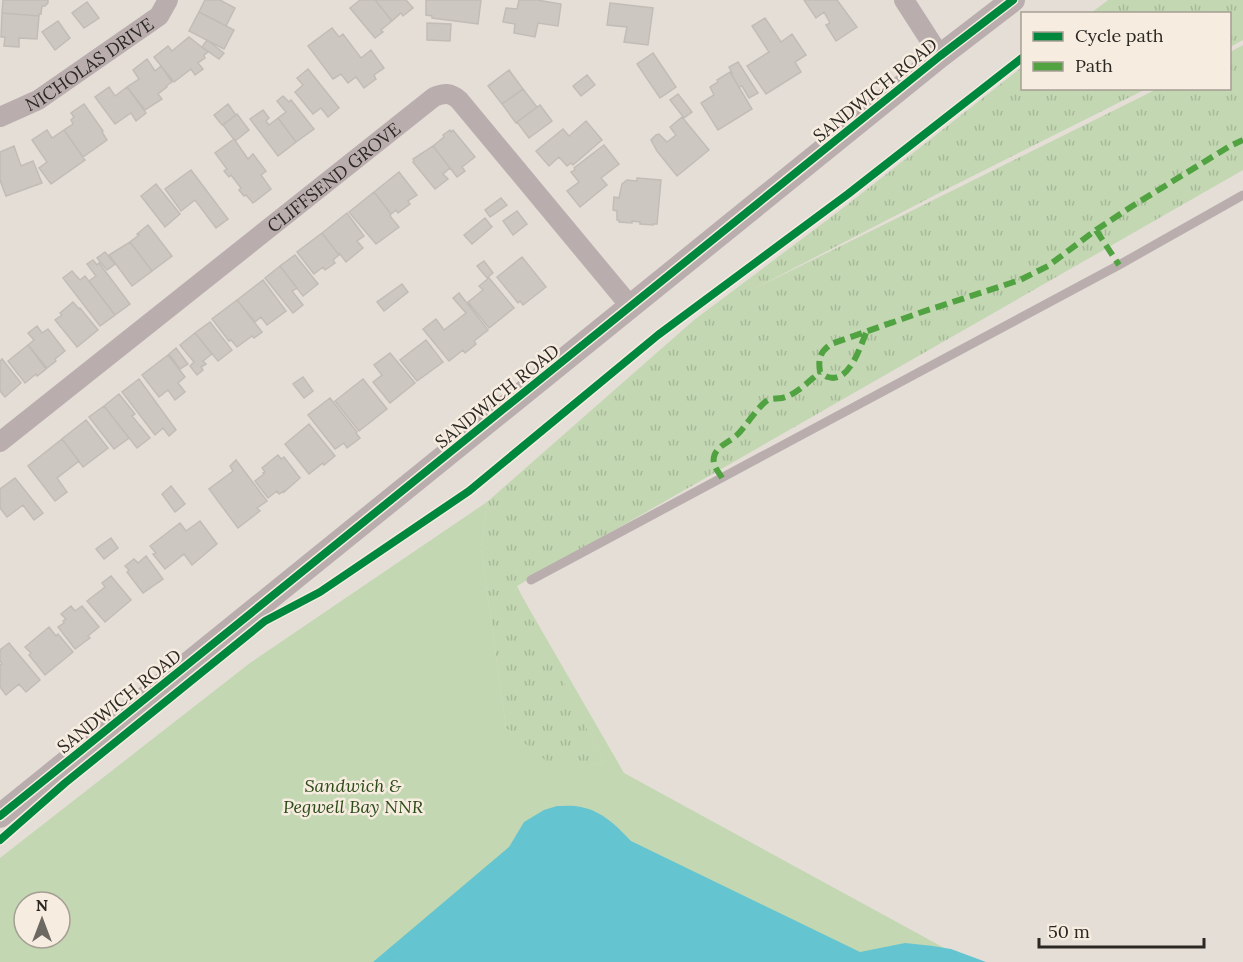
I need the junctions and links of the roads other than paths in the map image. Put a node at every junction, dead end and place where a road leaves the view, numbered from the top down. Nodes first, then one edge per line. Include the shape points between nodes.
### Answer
1 (168, 0) edge
2 (904, 0) edge
3 (1013, 0) edge
4 (940, 56) junction
5 (0, 117) edge
6 (1243, 195) edge
7 (631, 307) junction
8 (0, 442) edge
9 (531, 580) dead end
10 (0, 816) edge

1 - 5 street, NICHOLAS DRIVE via 159,16 38,100
2 - 4 street
3 - 4 street, SANDWICH ROAD
4 - 7 street, SANDWICH ROAD
6 - 9 lane
7 - 8 street, CLIFFSEND GROVE via 459,100 448,93 440,94
7 - 10 street, SANDWICH ROAD

